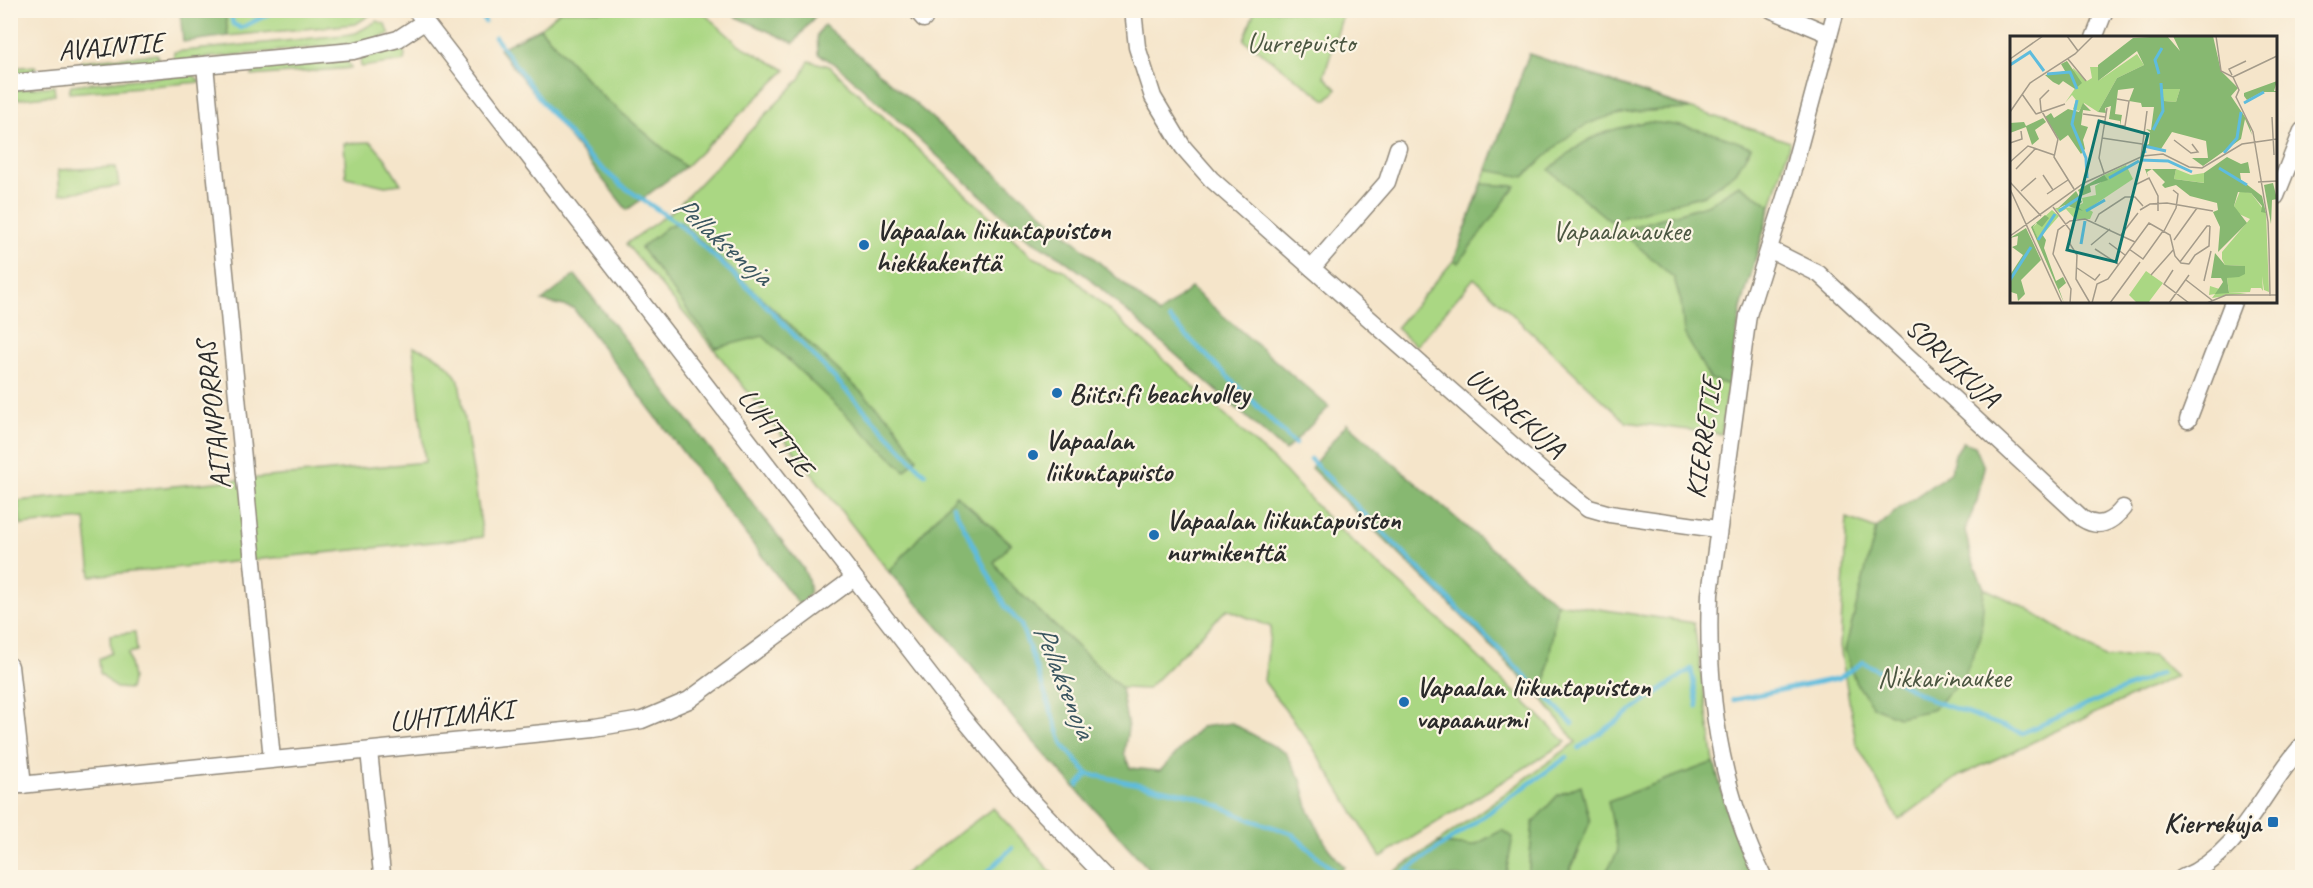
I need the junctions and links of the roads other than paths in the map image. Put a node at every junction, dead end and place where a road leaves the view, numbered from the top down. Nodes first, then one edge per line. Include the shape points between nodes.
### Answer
1 (1133, 10) edge
2 (1772, 10) edge
3 (1836, 10) edge
4 (2105, 10) edge
5 (420, 16) edge
6 (1829, 34) junction
7 (2095, 36) edge
8 (205, 65) junction
9 (10, 82) edge
10 (2302, 131) edge
11 (1398, 148) dead end
12 (2277, 194) edge
13 (1769, 249) junction
14 (1312, 268) junction
15 (2234, 303) edge
16 (2188, 420) dead end
17 (2122, 508) dead end
18 (1717, 529) junction
19 (854, 578) junction
20 (10, 666) edge
21 (2302, 746) edge
22 (369, 751) junction
23 (272, 759) junction
24 (17, 785) edge
25 (2212, 871) edge
26 (382, 874) dead end
27 (1106, 878) edge
28 (1764, 878) edge
29 (2182, 878) edge

1 - 14 street, UURREKUJA via 1144,74 1183,147 1211,179
2 - 6 street
3 - 6 street, KIERRETIE
4 - 7 street
5 - 8 street, AVAINTIE via 398,39 353,51
5 - 19 street, LUHTITIE
6 - 13 street, KIERRETIE
8 - 9 street, AVAINTIE
8 - 23 street, AITANPORRAS
10 - 12 street
11 - 14 street via 1386,182
13 - 17 street, SORVIKUJA via 1819,274 2083,519 2092,524 2107,523
13 - 18 street, KIERRETIE via 1748,315
14 - 18 street, UURREKUJA via 1589,508
15 - 16 street
18 - 28 street, KIERRETIE via 1709,629 1714,709 1735,808
19 - 22 street, LUHTIMÄKI via 708,687 651,717 600,728
19 - 27 street, LUHTITIE via 1033,802
20 - 24 street
21 - 25 street
22 - 23 street, LUHTIMÄKI
22 - 26 street
23 - 24 street, LUHTIMÄKI
25 - 29 street

